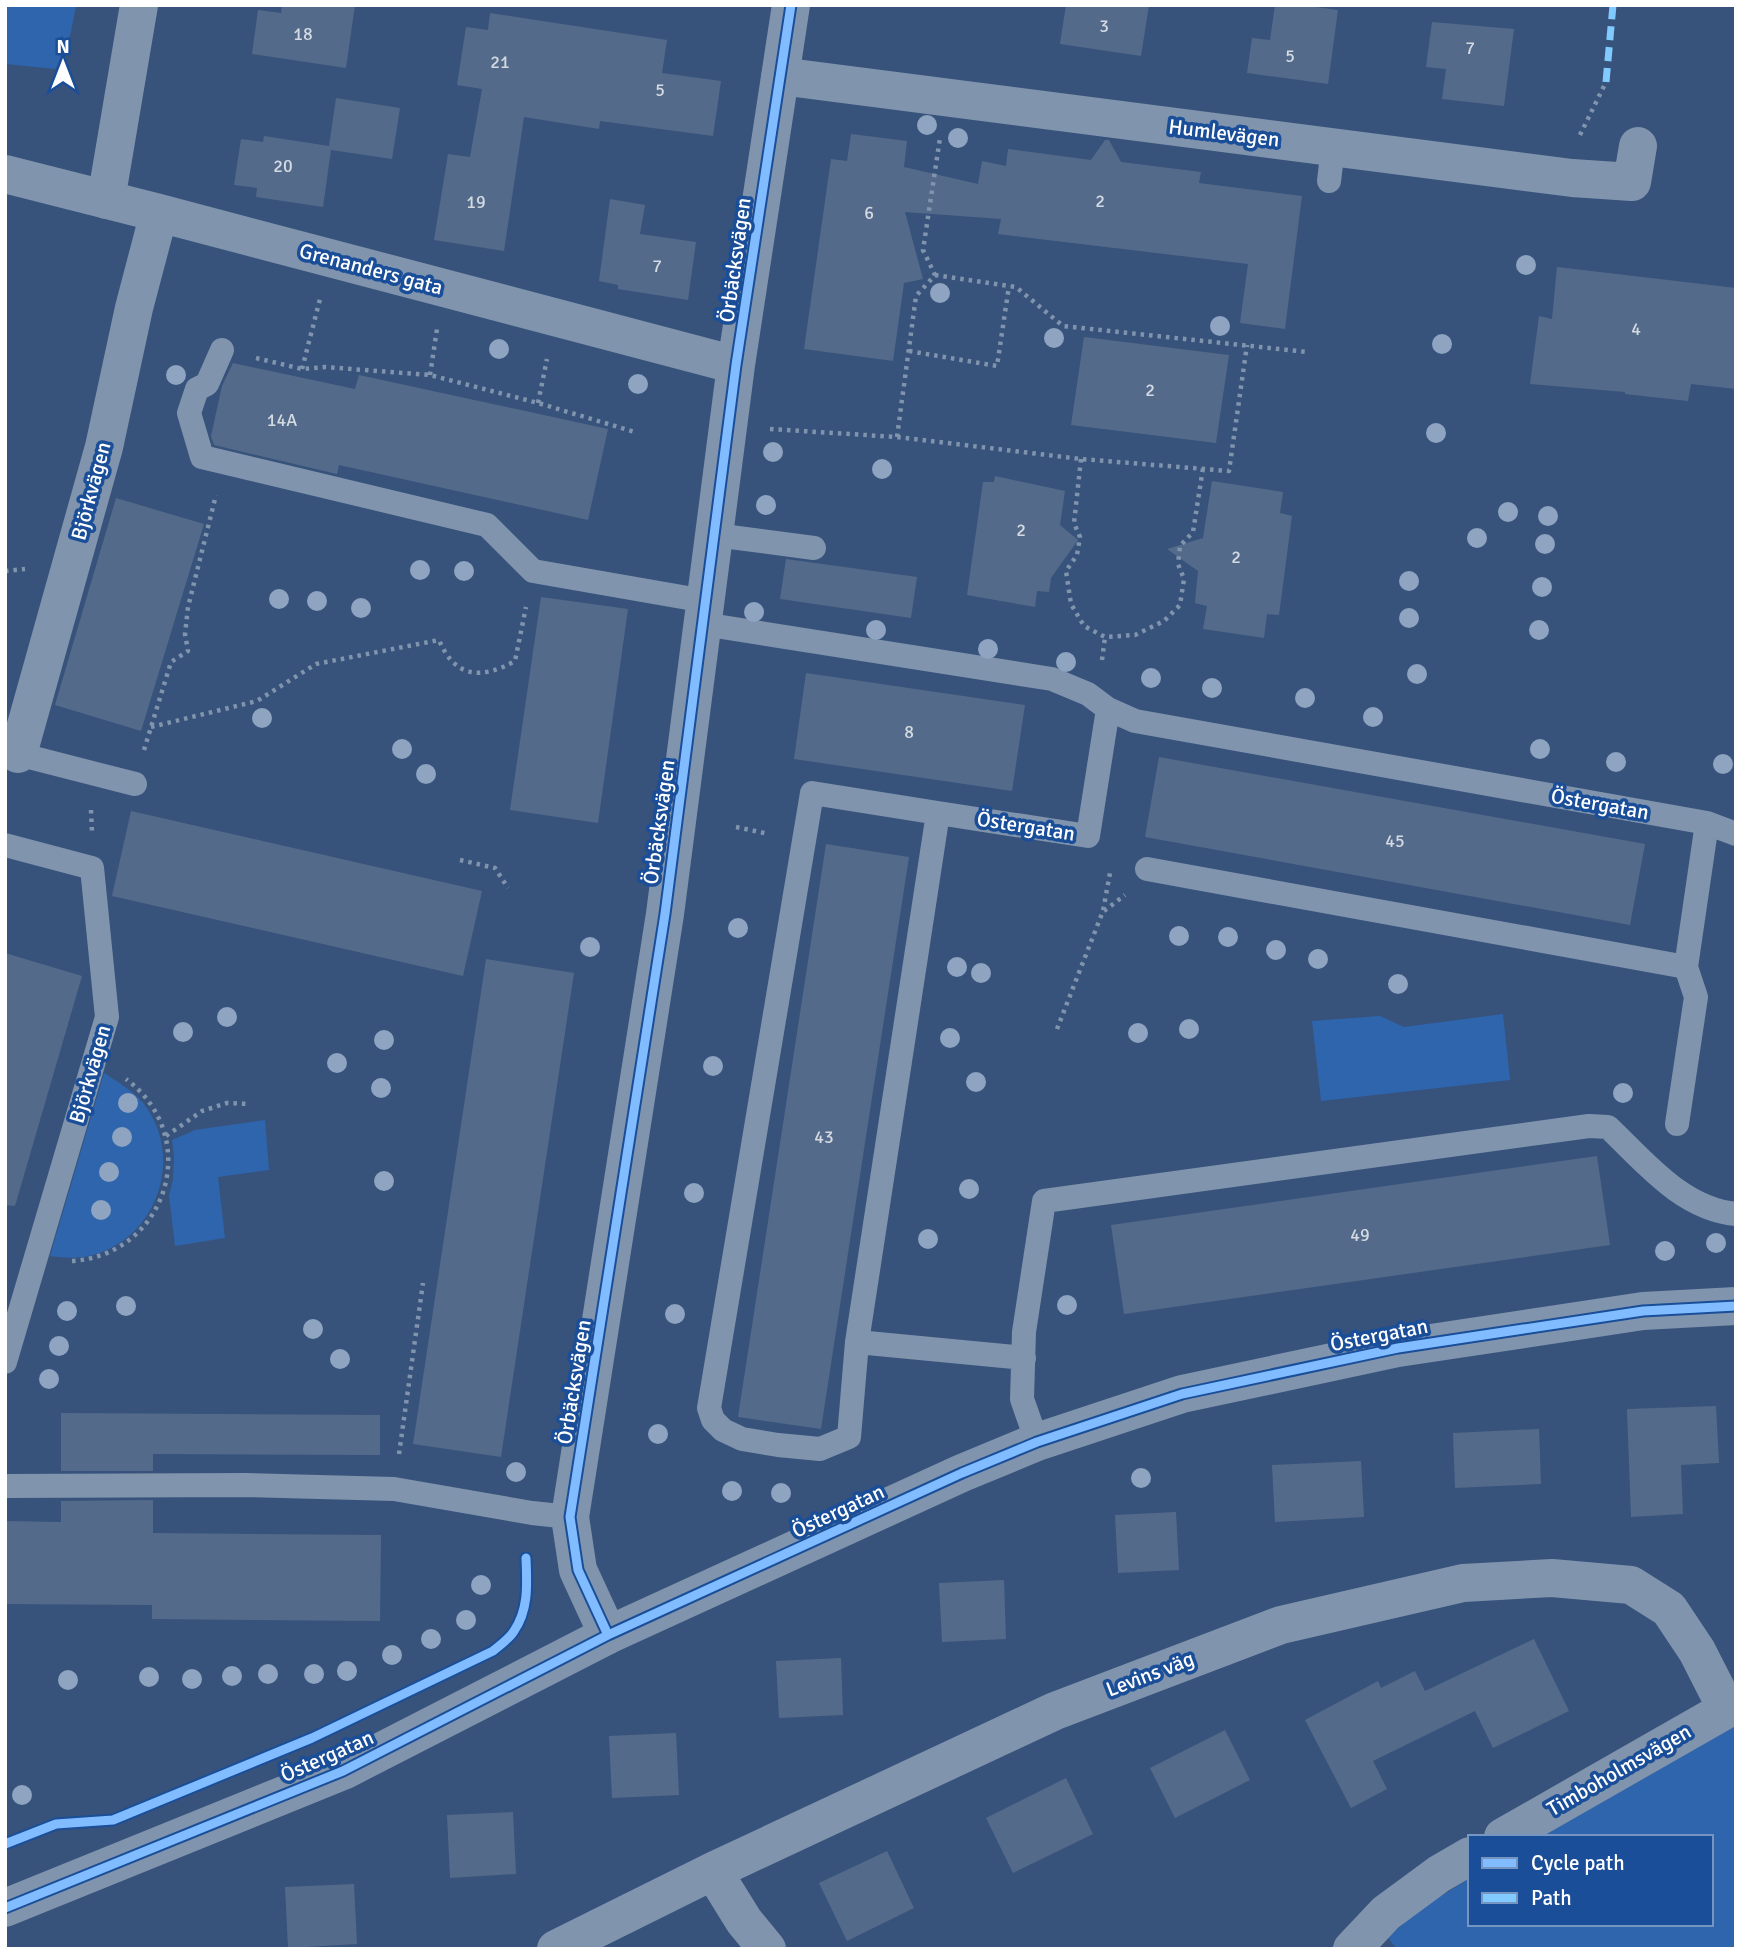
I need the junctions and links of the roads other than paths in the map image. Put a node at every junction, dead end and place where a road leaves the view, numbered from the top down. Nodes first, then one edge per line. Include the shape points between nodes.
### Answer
1 (139, 5) edge
2 (791, 5) edge
3 (780, 76) junction
4 (1638, 146) dead end
5 (5, 174) edge
6 (106, 200) junction
7 (159, 212) junction
8 (222, 350) road end
9 (736, 365) junction
10 (715, 535) junction
11 (814, 548) dead end
12 (704, 613) junction
13 (1108, 709) junction
14 (12, 752) edge
15 (135, 784) road end
16 (938, 813) junction
17 (1707, 823) junction
18 (1736, 834) edge
19 (5, 845) edge
20 (1147, 869) dead end
21 (1686, 967) junction
22 (1677, 1124) dead end
23 (1736, 1214) edge
24 (1736, 1306) edge
25 (857, 1342) junction
26 (1024, 1358) junction
27 (5, 1362) edge
28 (1037, 1442) junction
29 (5, 1486) edge
30 (570, 1517) junction
31 (608, 1635) junction
32 (1731, 1706) edge
33 (1506, 1835) edge
34 (1468, 1857) edge
35 (713, 1871) junction
36 (5, 1908) edge
37 (556, 1949) edge
38 (767, 1949) edge
39 (1352, 1949) edge

1 - 6 street
2 - 3 street, Örbäcksvägen
3 - 4 street, Humlevägen via 1331,164 1632,182
3 - 9 street, Örbäcksvägen
5 - 6 street, Grenanders gata
6 - 7 street, Grenanders gata
7 - 9 street, Grenanders gata
7 - 14 street, Björkvägen via 104,447
8 - 12 lane via 207,384 197,388 189,413 202,457 487,525 533,571 674,594
9 - 10 street, Örbäcksvägen
10 - 11 lane
10 - 12 street, Örbäcksvägen
12 - 13 lane via 1052,679 1088,694
12 - 30 street, Örbäcksvägen via 664,914
13 - 16 lane, Östergatan via 1088,836
13 - 17 lane, Östergatan via 1135,721
14 - 15 lane
16 - 25 lane
16 - 25 lane, Östergatan via 812,793 709,1408 713,1420 742,1439 778,1446 820,1449 849,1437
17 - 18 lane, Östergatan
17 - 21 lane
19 - 27 lane, Björkvägen via 92,868 107,1017
20 - 21 lane
21 - 22 lane via 1696,997
23 - 26 lane via 1696,1202 1640,1161 1608,1127 1589,1126 1044,1201
24 - 28 street, Östergatan via 1643,1311 1398,1348 1182,1394
25 - 26 lane
26 - 28 lane via 1022,1399
28 - 31 street, Östergatan
29 - 30 lane via 394,1489
30 - 31 street, Örbäcksvägen via 578,1570
31 - 36 street, Östergatan via 343,1771
32 - 33 street, Timboholmsvägen
32 - 35 street, Levins väg via 1669,1609 1630,1585 1552,1578 1463,1583 1281,1625 1151,1673 1055,1711
34 - 39 street via 1386,1913
35 - 37 street, Levins väg
35 - 38 street

